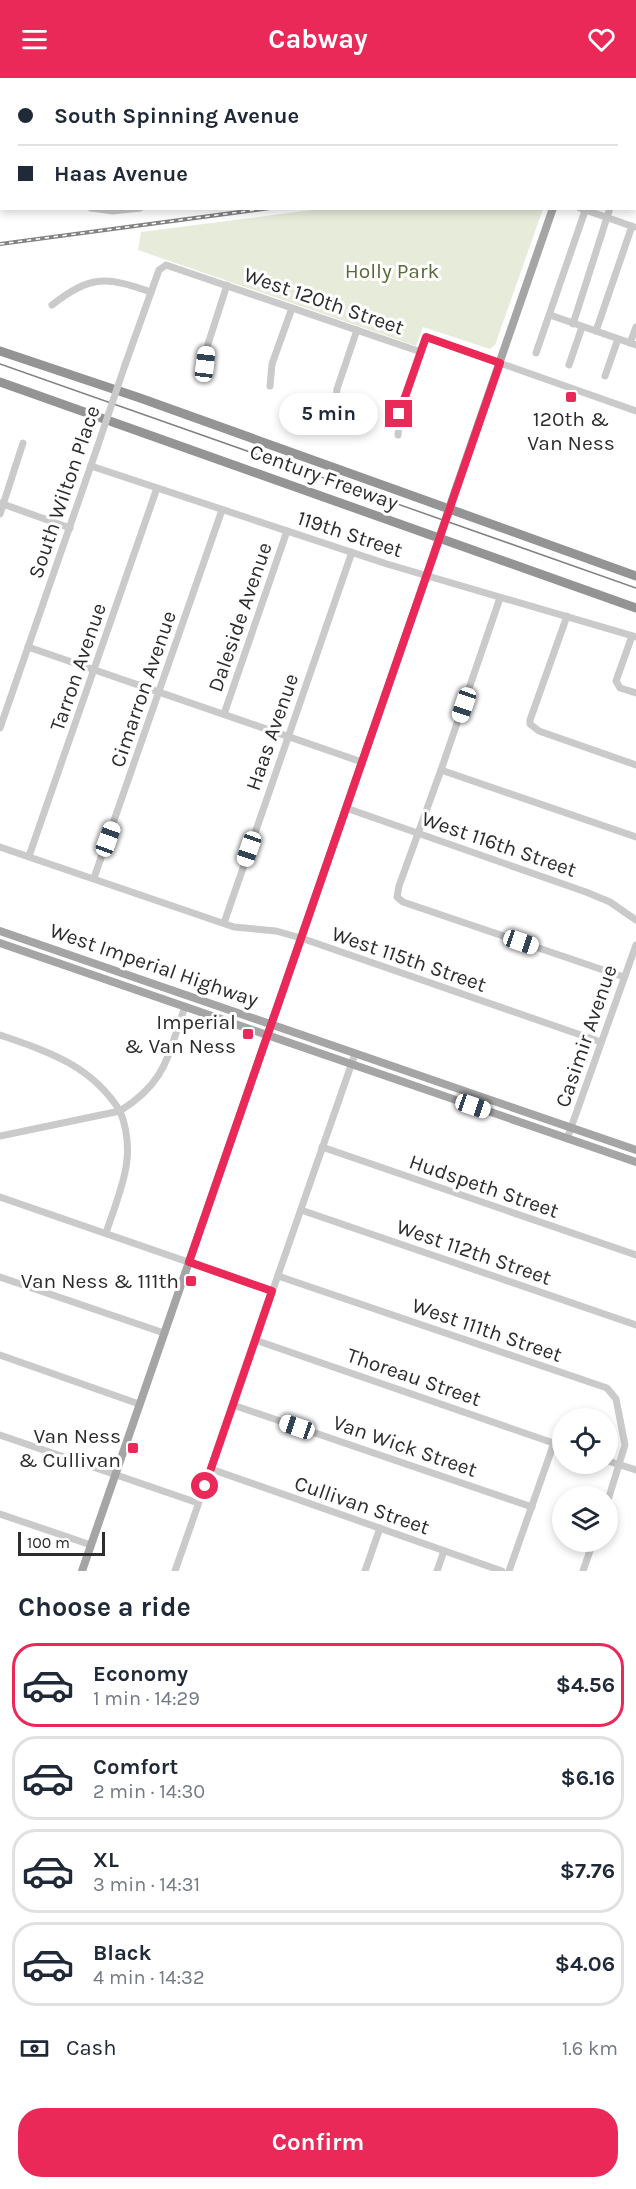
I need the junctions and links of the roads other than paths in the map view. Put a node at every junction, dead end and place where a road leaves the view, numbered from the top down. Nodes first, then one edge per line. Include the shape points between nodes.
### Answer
1 (106, 210) edge
2 (122, 210) edge
3 (553, 210) edge
4 (584, 210) edge
5 (587, 210) edge
6 (610, 210) edge
7 (608, 218) junction
8 (634, 227) edge
9 (161, 267) joint
10 (227, 285) junction
11 (151, 292) junction
12 (52, 305) dead end
13 (292, 308) junction
14 (550, 315) junction
15 (573, 324) junction
16 (582, 327) junction
17 (636, 327) edge
18 (357, 330) junction
19 (596, 332) junction
20 (618, 339) junction
21 (633, 344) edge
22 (0, 351) edge
23 (421, 352) junction
24 (536, 353) dead end
25 (500, 363) junction
26 (205, 364) dead end
27 (569, 365) dead end
28 (605, 376) dead end
29 (0, 382) edge
30 (270, 386) dead end
31 (335, 411) dead end
32 (636, 411) edge
33 (398, 435) dead end
34 (23, 443) dead end
35 (91, 466) junction
36 (157, 488) junction
37 (2, 503) edge
38 (222, 510) junction
39 (0, 514) edge
40 (70, 528) junction
41 (287, 531) junction
42 (352, 552) junction
43 (636, 575) edge
44 (426, 576) junction
45 (500, 598) junction
46 (636, 608) edge
47 (567, 616) junction
48 (634, 636) edge
49 (28, 646) junction
50 (94, 669) junction
51 (159, 692) junction
52 (636, 693) edge
53 (224, 714) junction
54 (0, 728) edge
55 (288, 736) junction
56 (362, 762) junction
57 (636, 765) edge
58 (441, 770) junction
59 (346, 808) junction
60 (419, 833) junction
61 (636, 837) edge
62 (0, 847) edge
63 (29, 856) junction
64 (94, 878) junction
65 (636, 920) edge
66 (224, 923) junction
67 (0, 931) edge
68 (301, 939) junction
69 (0, 944) edge
70 (636, 945) edge
71 (624, 977) junction
72 (184, 1007) junction
73 (271, 1025) junction
74 (0, 1035) edge
75 (267, 1035) junction
76 (601, 1042) junction
77 (355, 1054) junction
78 (351, 1064) junction
79 (120, 1111) junction
80 (571, 1128) junction
81 (0, 1136) edge
82 (567, 1139) junction
83 (322, 1148) junction
84 (636, 1150) edge
85 (636, 1162) edge
86 (0, 1197) edge
87 (301, 1210) junction
88 (106, 1233) junction
89 (636, 1255) edge
90 (189, 1262) junction
91 (278, 1276) junction
92 (0, 1277) edge
93 (272, 1291) junction
94 (636, 1324) edge
95 (164, 1333) junction
96 (255, 1340) junction
97 (0, 1355) edge
98 (139, 1404) junction
99 (233, 1405) junction
100 (0, 1435) edge
101 (552, 1442) edge
102 (552, 1449) edge
103 (619, 1465) junction
104 (211, 1469) junction
105 (636, 1470) edge
106 (115, 1474) junction
107 (612, 1486) edge
108 (198, 1503) junction
109 (532, 1507) junction
110 (0, 1514) edge
111 (380, 1528) junction
112 (91, 1545) junction
113 (444, 1551) junction
114 (590, 1552) edge
115 (82, 1571) edge
116 (175, 1571) edge
117 (365, 1571) edge
118 (437, 1571) edge
119 (502, 1571) edge
120 (509, 1571) edge
121 (583, 1571) edge

1 - 2 street
3 - 25 main road
4 - 14 street
5 - 7 street
6 - 7 street
7 - 8 street
7 - 15 street
8 - 19 street
9 - 10 street, West 120th Street via 166,265
9 - 11 street, South Wilton Place
10 - 13 street, West 120th Street
10 - 26 street
11 - 12 street via 118,281 94,281
11 - 35 street, South Wilton Place, bridge
13 - 18 street, West 120th Street
13 - 30 street via 272,364
14 - 15 street
14 - 24 street
15 - 16 street
16 - 19 street
16 - 27 street
17 - 21 street
18 - 23 street, West 120th Street
18 - 31 street via 337,389
19 - 20 street
20 - 21 street
20 - 28 street
22 - 43 highway, Century Freeway
23 - 25 street, West 120th Street via 426,337
23 - 33 street via 399,414
25 - 32 street, West 120th Street
25 - 44 main road, bridge
29 - 46 highway, Century Freeway
34 - 37 street
35 - 36 street, 119th Street
35 - 40 street, South Wilton Place
36 - 38 street, 119th Street
36 - 50 street, Tarron Avenue
37 - 39 street
37 - 40 street
38 - 41 street, 119th Street
38 - 51 street, Cimarron Avenue
40 - 49 street, South Wilton Place
41 - 42 street, 119th Street
41 - 53 street, Daleside Avenue
42 - 44 street, 119th Street
42 - 55 street, Haas Avenue
44 - 45 street, 119th Street
44 - 56 main road
45 - 47 street, 119th Street
45 - 58 street
47 - 48 street, 119th Street
47 - 57 street via 530,724 539,731
48 - 52 street via 617,675 617,684
49 - 50 street
49 - 54 street, South Wilton Place
50 - 51 street
50 - 63 street, Tarron Avenue
51 - 53 street
51 - 64 street, Cimarron Avenue
53 - 55 street
55 - 56 street
55 - 66 street, Haas Avenue
56 - 59 main road
58 - 60 street
58 - 61 street
59 - 60 street, West 116th Street
59 - 68 main road
60 - 65 street, West 116th Street via 600,897
60 - 71 street via 399,886 397,897 403,902
62 - 63 street, West 115th Street
63 - 64 street, West 115th Street
64 - 66 street, West 115th Street
66 - 68 street, West 115th Street
67 - 73 main road, West Imperial Highway
68 - 73 main road
68 - 76 street, West 115th Street
69 - 72 main road, West Imperial Highway
70 - 71 street, Casimir Avenue
71 - 76 street, Casimir Avenue
72 - 75 main road, West Imperial Highway
72 - 79 street via 159,1077 144,1095
73 - 75 main road
73 - 77 main road, West Imperial Highway
74 - 79 street via 82,1070 98,1082
75 - 78 main road, West Imperial Highway
75 - 90 main road
76 - 80 street, Casimir Avenue
77 - 78 street
77 - 80 main road, West Imperial Highway
78 - 82 main road, West Imperial Highway
78 - 83 street
79 - 81 street
79 - 88 street via 128,1140 128,1166
80 - 82 street, Casimir Avenue
80 - 84 main road, West Imperial Highway
82 - 85 main road, West Imperial Highway
83 - 87 street
83 - 89 street, Hudspeth Street
86 - 88 street
87 - 91 street
87 - 94 street, West 112th Street
88 - 90 street
90 - 93 street
90 - 95 main road
91 - 93 street
91 - 103 street, West 111th Street via 607,1388 616,1399 625,1438
92 - 95 street
93 - 96 street
95 - 98 main road
96 - 99 street
96 - 101 street, Thoreau Street
97 - 98 street
98 - 106 main road
99 - 104 street
99 - 109 street, Van Wick Street
100 - 106 street
102 - 109 street
103 - 105 street
103 - 107 street, West 111th Street
104 - 108 street
104 - 111 street, Cullivan Street
106 - 108 street
106 - 112 main road
108 - 116 street
109 - 120 street
110 - 112 street
111 - 113 street, Cullivan Street
111 - 117 street
112 - 115 main road
113 - 118 street
113 - 119 street, Cullivan Street
114 - 121 street

